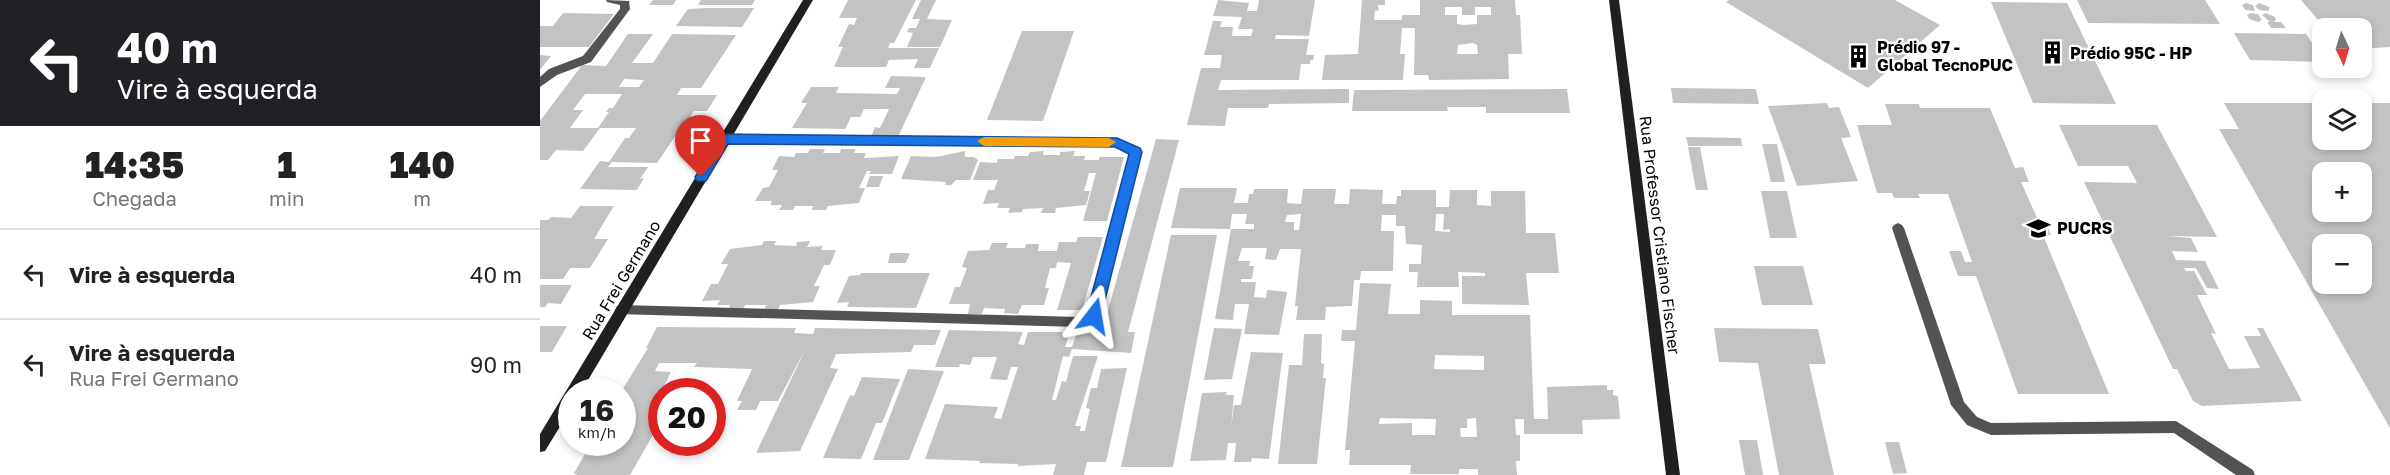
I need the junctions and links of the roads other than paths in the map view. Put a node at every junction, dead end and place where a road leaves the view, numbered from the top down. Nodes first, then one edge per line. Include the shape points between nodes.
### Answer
1 (611, 0) edge
2 (808, 0) edge
3 (1614, 0) edge
4 (540, 83) edge
5 (724, 139) junction
6 (1898, 228) dead end
7 (621, 310) junction
8 (581, 378) edge
9 (558, 416) edge
10 (540, 446) edge
11 (1673, 475) edge
12 (2248, 475) edge

1 - 4 lane via 625,3 625,9 587,60 553,72
2 - 5 main road, Rua Frei Germano
3 - 11 main road, Rua Professor Cristiano Fischer
5 - 7 main road, Rua Frei Germano
5 - 7 lane via 1117,142 1136,152 1094,316 1080,322
6 - 12 lane via 1958,405 1972,421 1991,429 2176,427
7 - 8 main road, Rua Frei Germano
9 - 10 main road, Rua Frei Germano

